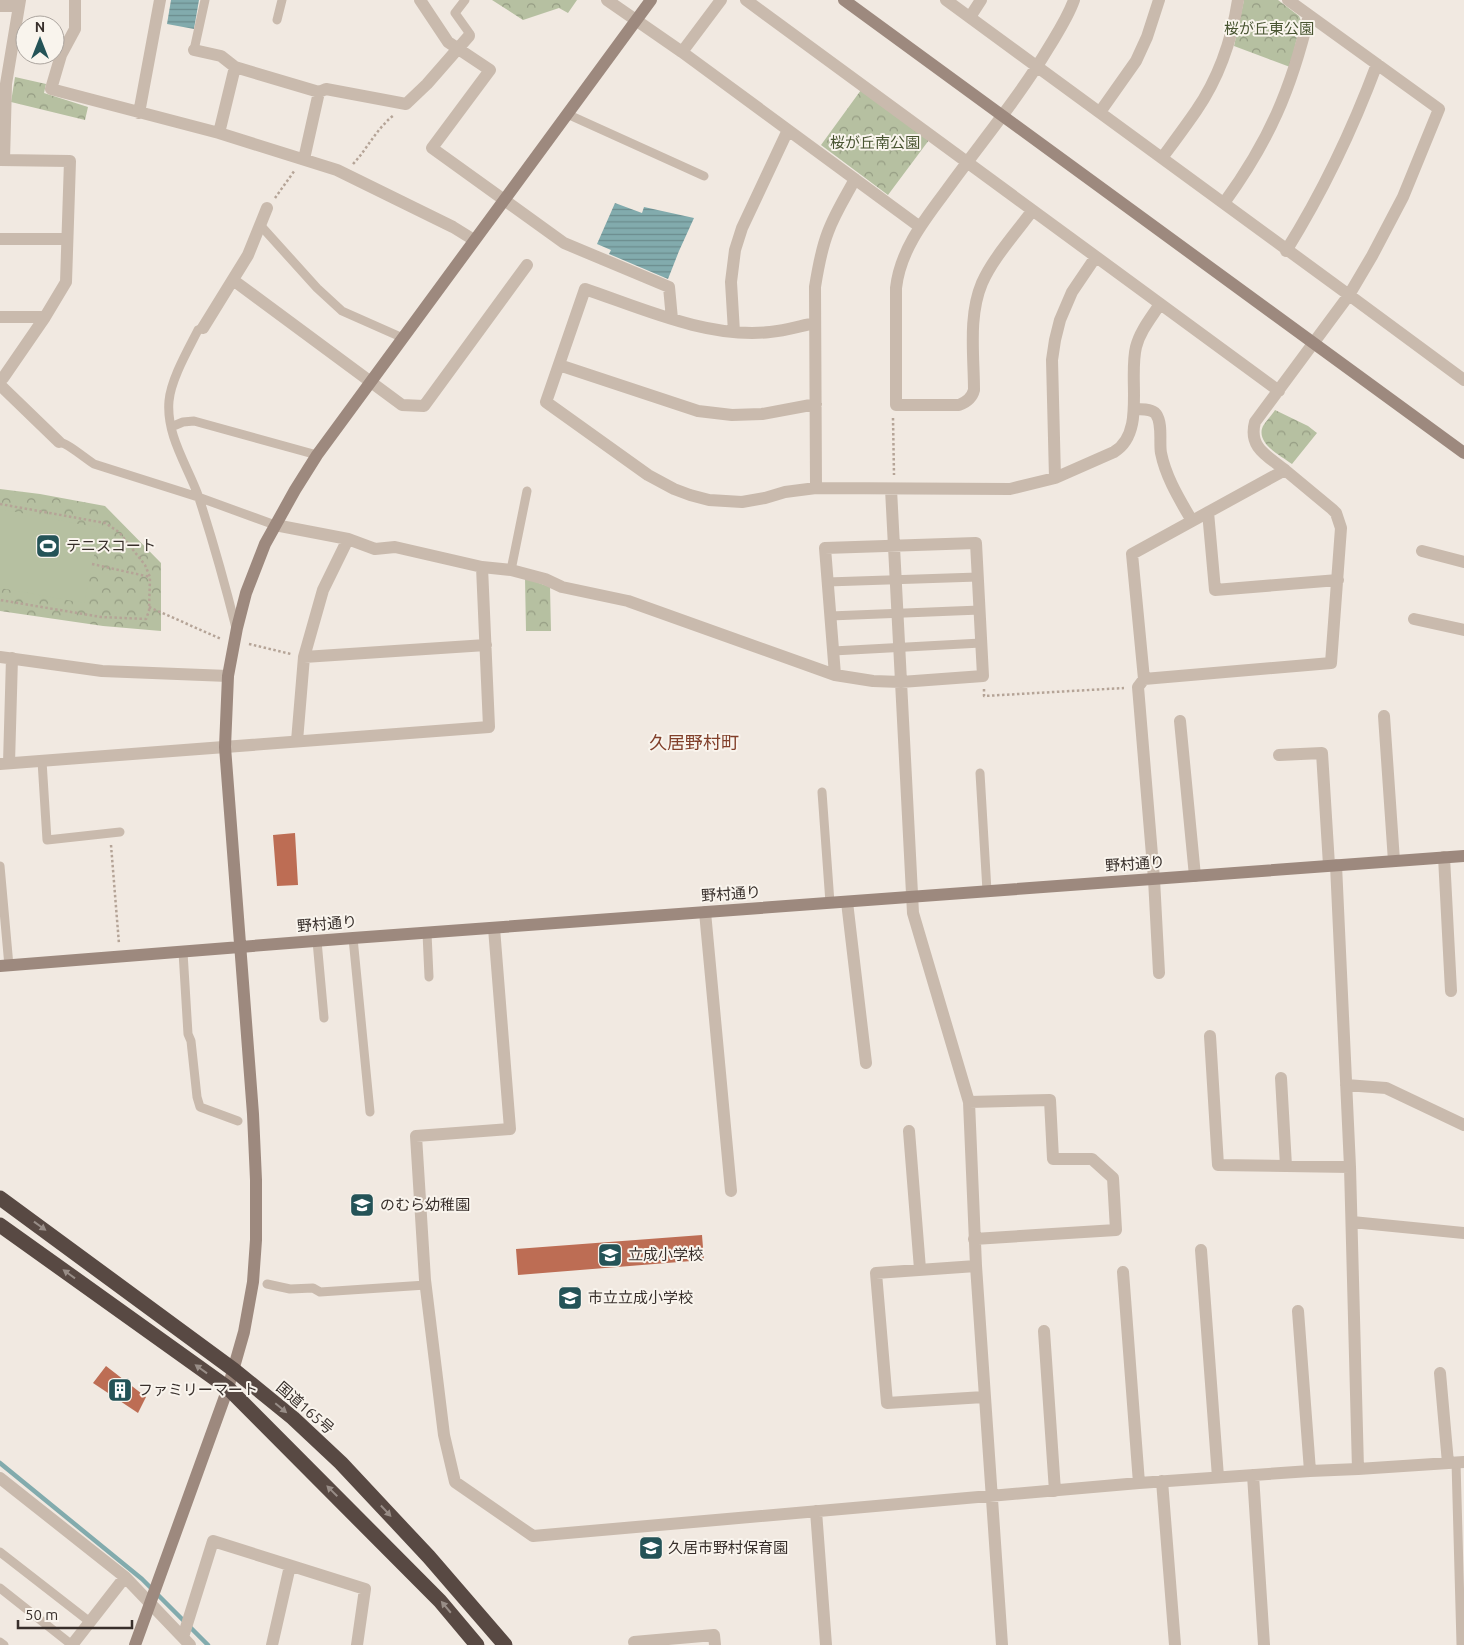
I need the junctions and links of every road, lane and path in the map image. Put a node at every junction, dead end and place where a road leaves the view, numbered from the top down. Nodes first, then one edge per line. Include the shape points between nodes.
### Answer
1 (75, 0) edge
2 (160, 0) edge
3 (205, 0) edge
4 (282, 0) edge
5 (420, 0) edge
6 (465, 0) edge
7 (607, 0) edge
8 (651, 0) edge
9 (721, 0) edge
10 (746, 0) edge
11 (844, 0) edge
12 (946, 0) edge
13 (981, 0) edge
14 (1074, 0) edge
15 (1159, 0) edge
16 (1238, 0) edge
17 (1288, 0) edge
18 (19, 3) edge
19 (0, 6) edge
20 (1308, 15) junction
21 (970, 18) junction
22 (277, 20) dead end
23 (636, 20) junction
24 (469, 36) joint
25 (459, 49) junction
26 (194, 50) joint
27 (682, 52) junction
28 (1377, 64) junction
29 (235, 67) junction
30 (1037, 67) junction
31 (3, 84) edge
32 (319, 92) junction
33 (406, 104) junction
34 (1100, 112) junction
35 (138, 113) junction
36 (567, 114) junction
37 (1002, 115) junction
38 (788, 130) junction
39 (219, 133) junction
40 (1162, 158) junction
41 (304, 159) junction
42 (2, 160) edge
43 (967, 161) junction
44 (345, 174) junction
45 (704, 176) dead end
46 (855, 179) junction
47 (505, 200) junction
48 (1224, 203) junction
49 (267, 208) joint
50 (1032, 211) junction
51 (261, 226) junction
52 (920, 226) junction
53 (0, 238) edge
54 (67, 239) junction
55 (474, 240) junction
56 (1286, 251) junction
57 (1096, 258) junction
58 (527, 265) dead end
59 (233, 280) junction
60 (1349, 295) junction
61 (1160, 304) junction
62 (0, 316) edge
63 (45, 317) junction
64 (672, 319) junction
65 (815, 323) junction
66 (203, 328) joint
67 (734, 332) junction
68 (403, 338) junction
69 (1313, 344) junction
70 (559, 364) junction
71 (0, 378) edge
72 (1464, 380) edge
73 (371, 382) junction
74 (0, 385) edge
75 (1279, 391) junction
76 (816, 404) junction
77 (896, 405) junction
78 (1134, 409) junction
79 (171, 427) junction
80 (59, 442) joint
81 (1464, 453) edge
82 (317, 455) junction
83 (1285, 470) junction
84 (1055, 478) junction
85 (816, 488) junction
86 (895, 490) junction
87 (527, 491) dead end
88 (198, 496) junction
89 (0, 504) edge
90 (1208, 512) junction
91 (1192, 522) junction
92 (275, 525) junction
93 (348, 539) junction
94 (894, 546) junction
95 (1422, 552) dead end
96 (1464, 562) edge
97 (92, 564) dead end
98 (482, 567) junction
99 (511, 570) junction
100 (150, 577) junction
101 (978, 577) junction
102 (896, 580) junction
103 (1338, 580) junction
104 (828, 582) junction
105 (0, 600) edge
106 (149, 607) junction
107 (980, 610) junction
108 (898, 613) junction
109 (830, 616) junction
110 (1414, 619) dead end
111 (236, 628) junction
112 (1464, 630) edge
113 (982, 643) junction
114 (249, 644) dead end
115 (234, 645) junction
116 (486, 645) junction
117 (899, 648) junction
118 (833, 652) junction
119 (304, 657) junction
120 (6, 658) edge
121 (835, 675) junction
122 (228, 676) junction
123 (983, 676) junction
124 (874, 681) junction
125 (901, 682) junction
126 (1141, 683) junction
127 (902, 698) junction
128 (1384, 716) dead end
129 (1180, 721) dead end
130 (297, 741) junction
131 (225, 747) junction
132 (1279, 756) dead end
133 (42, 760) junction
134 (5, 763) edge
135 (980, 773) dead end
136 (822, 792) dead end
137 (120, 832) dead end
138 (110, 833) junction
139 (1464, 856) edge
140 (1444, 857) junction
141 (1394, 861) junction
142 (1332, 865) junction
143 (0, 866) edge
144 (1195, 876) junction
145 (1154, 879) junction
146 (987, 892) junction
147 (912, 898) junction
148 (847, 902) junction
149 (830, 903) junction
150 (705, 912) junction
151 (494, 928) junction
152 (427, 933) junction
153 (353, 938) junction
154 (317, 941) junction
155 (240, 947) junction
156 (183, 952) junction
157 (120, 957) junction
158 (4, 966) edge
159 (1159, 973) dead end
160 (429, 977) dead end
161 (1451, 991) dead end
162 (324, 1018) dead end
163 (1210, 1036) dead end
164 (866, 1063) dead end
165 (1281, 1078) dead end
166 (1346, 1085) junction
167 (969, 1102) junction
168 (370, 1112) dead end
169 (238, 1121) dead end
170 (1464, 1124) edge
171 (909, 1130) dead end
172 (1286, 1166) junction
173 (1350, 1167) junction
174 (731, 1191) dead end
175 (0, 1198) edge
176 (1352, 1222) junction
177 (0, 1225) edge
178 (1464, 1233) edge
179 (974, 1239) junction
180 (1201, 1250) dead end
181 (976, 1266) junction
182 (920, 1269) junction
183 (1123, 1272) dead end
184 (267, 1284) dead end
185 (426, 1285) junction
186 (1298, 1311) dead end
187 (1044, 1331) dead end
188 (234, 1370) junction
189 (1440, 1373) dead end
190 (228, 1388) junction
191 (984, 1397) junction
192 (1456, 1462) edge
193 (1358, 1469) junction
194 (1310, 1470) junction
195 (1253, 1475) junction
196 (1218, 1477) junction
197 (0, 1478) edge
198 (1162, 1481) junction
199 (1138, 1483) junction
200 (1055, 1491) junction
201 (992, 1496) junction
202 (816, 1511) junction
203 (0, 1552) edge
204 (290, 1566) junction
205 (126, 1577) junction
206 (0, 1588) edge
207 (152, 1600) junction
208 (90, 1622) junction
209 (186, 1638) edge
210 (0, 1642) edge
211 (634, 1642) dead end
212 (1461, 1644) dead end
213 (4, 1645) edge
214 (72, 1645) edge
215 (135, 1645) edge
216 (272, 1645) edge
217 (357, 1645) edge
218 (477, 1645) edge
219 (505, 1645) edge
220 (715, 1645) edge
221 (825, 1645) edge
222 (1002, 1645) edge
223 (1175, 1645) edge
224 (1264, 1645) edge

1 - 35 street via 75,29 61,54 51,89
2 - 35 street
3 - 26 lane
4 - 22 lane
5 - 25 street via 448,42
6 - 24 lane via 455,13
7 - 23 street
8 - 23 street
9 - 27 street
10 - 43 street
11 - 37 street
12 - 21 street
13 - 21 street
14 - 30 street
15 - 34 street via 1136,61
16 - 40 street via 1224,54 1208,92
17 - 20 street
18 - 19 street
18 - 31 street
20 - 28 street
20 - 48 street via 1283,101 1248,170
21 - 30 street
23 - 27 street
23 - 36 street
24 - 25 street
25 - 33 street
25 - 47 street via 490,70 432,148
26 - 29 street via 221,56
27 - 38 street
28 - 56 street via 1349,136
28 - 60 street via 1439,109 1403,197
29 - 32 street
29 - 39 street
30 - 34 street
30 - 37 street
31 - 42 street
32 - 33 street via 326,88
32 - 41 street
33 - 44 path via 370,139 361,156
34 - 40 street
35 - 39 street
36 - 45 lane
36 - 47 street
37 - 43 street
37 - 69 street
38 - 46 street
38 - 67 street via 735,250 731,282
39 - 41 street
40 - 48 street
41 - 44 street
41 - 49 path
42 - 54 street via 70,161
43 - 50 street
43 - 52 street
44 - 55 street via 453,226
46 - 52 street
46 - 65 street via 827,234 819,261
47 - 55 street
47 - 64 street via 564,243 669,287
48 - 56 street
49 - 51 street
50 - 57 street
50 - 77 street via 989,269 978,295 973,329 974,390 971,398 959,405
51 - 59 street
51 - 68 lane via 342,311
52 - 77 street via 897,277
53 - 54 street
54 - 63 street via 66,282
55 - 68 street
56 - 60 street
57 - 61 street
57 - 84 street via 1072,292 1055,340 1052,360
58 - 73 street via 424,406 402,405
59 - 66 street
59 - 73 street
60 - 69 street
60 - 72 street
61 - 75 street
61 - 78 street via 1139,337 1136,348
62 - 63 street
63 - 71 street
64 - 67 street
64 - 70 street via 585,289
65 - 67 street via 769,332
65 - 76 street
66 - 79 lane via 198,330 172,389 169,401
68 - 73 street
69 - 75 street
69 - 81 street
70 - 76 street via 682,406 732,416
70 - 85 street via 546,402 648,475 674,489 709,500 742,502
73 - 82 street
74 - 80 street
75 - 83 street via 1256,422 1253,435 1256,446
76 - 85 street
77 - 86 path via 893,410
78 - 84 street via 1132,428 1121,448
78 - 91 street via 1150,410 1159,419 1161,453 1172,486
79 - 82 lane via 194,422
79 - 88 lane
80 - 88 lane via 64,442 94,464
82 - 92 street
83 - 90 street
83 - 103 street via 1336,513 1341,528
84 - 86 street via 1010,489
85 - 86 street
86 - 94 street
87 - 99 lane
88 - 92 lane
88 - 111 lane
89 - 100 path via 105,523 119,532 145,564
90 - 91 street
90 - 103 street via 1214,590
91 - 126 street via 1132,554
92 - 93 street
92 - 111 street via 246,593
93 - 98 street via 375,549 395,547
93 - 119 street via 323,590
94 - 101 street via 976,543
94 - 102 street
94 - 104 street via 825,548
95 - 96 street
97 - 100 path
98 - 99 street
98 - 116 street
99 - 121 street via 562,587 628,601
100 - 106 path
101 - 102 lane
101 - 107 street
102 - 104 lane
102 - 108 street
103 - 126 street via 1331,663
104 - 109 street
105 - 106 path via 101,617 146,619
106 - 115 path
107 - 108 lane
107 - 113 street
108 - 109 lane
108 - 117 street
109 - 118 street
110 - 112 street
111 - 115 street
113 - 117 lane
113 - 123 street
114 - 119 path
115 - 122 street
116 - 119 street
116 - 130 street via 489,727
117 - 118 lane
117 - 125 street
118 - 121 street
119 - 130 street
120 - 122 street via 102,671
120 - 134 street
121 - 124 street
122 - 131 street
123 - 125 street
123 - 126 path via 984,696
124 - 125 street
124 - 127 street
125 - 127 street
126 - 145 street
127 - 147 street
128 - 141 street
129 - 144 street
130 - 131 street
131 - 133 street
131 - 155 street
132 - 142 street via 1322,753
133 - 134 street
133 - 138 lane via 47,840
135 - 146 lane
136 - 149 lane
137 - 138 lane
138 - 157 path
139 - 140 street, 野村通り
140 - 141 street, 野村通り
140 - 161 street
141 - 142 street, 野村通り
142 - 144 street, 野村通り
142 - 166 street
143 - 158 lane
144 - 145 street, 野村通り
145 - 146 street, 野村通り
145 - 159 street
146 - 147 street, 野村通り
147 - 148 street, 野村通り
147 - 167 street via 913,913
148 - 149 street, 野村通り
148 - 164 street
149 - 150 street, 野村通り
150 - 151 street, 野村通り
150 - 174 street
151 - 152 street, 野村通り
151 - 185 street via 510,1129 416,1136
152 - 153 street, 野村通り
152 - 160 lane
153 - 154 street, 野村通り
153 - 168 lane
154 - 155 street, 野村通り
154 - 162 lane
155 - 156 street, 野村通り
155 - 188 street via 253,1114 256,1240 253,1282
156 - 157 street, 野村通り
156 - 169 lane via 188,1034 200,1107
157 - 158 street, 野村通り
163 - 172 street via 1218,1164
165 - 172 street
166 - 170 street via 1386,1088
166 - 173 street
167 - 179 street
167 - 179 street via 1050,1100 1053,1160 1092,1160 1112,1178 1116,1230
171 - 182 street
172 - 173 street
173 - 176 street
175 -> 188 highway, 国道165号
176 - 178 street
176 - 193 street
190 -> 177 highway
179 - 181 street
180 - 196 street
181 - 182 street
181 - 191 street
182 - 191 street via 876,1273 887,1403
183 - 199 street
184 - 185 lane via 290,1290 313,1288 320,1292
185 - 202 street via 444,1435 455,1482 533,1536
186 - 194 street
187 - 200 street
188 - 190 street
188 -> 219 highway, 国道165号 via 341,1463
189 - 192 street
190 - 207 street
218 -> 190 highway via 440,1601
191 - 201 street
192 - 193 street
192 - 212 lane
193 - 194 street
194 - 195 street
195 - 196 street
195 - 224 street
196 - 198 street
197 - 205 street
198 - 199 street
198 - 223 street
199 - 200 street
200 - 201 street
201 - 202 street
201 - 222 street
202 - 221 street
203 - 208 lane
204 - 209 street via 214,1541
204 - 216 street
204 - 217 street via 365,1589
205 - 207 street
205 - 208 street
206 - 214 lane
207 - 209 street
207 - 215 street
208 - 214 street
210 - 213 lane
211 - 220 street via 714,1634

